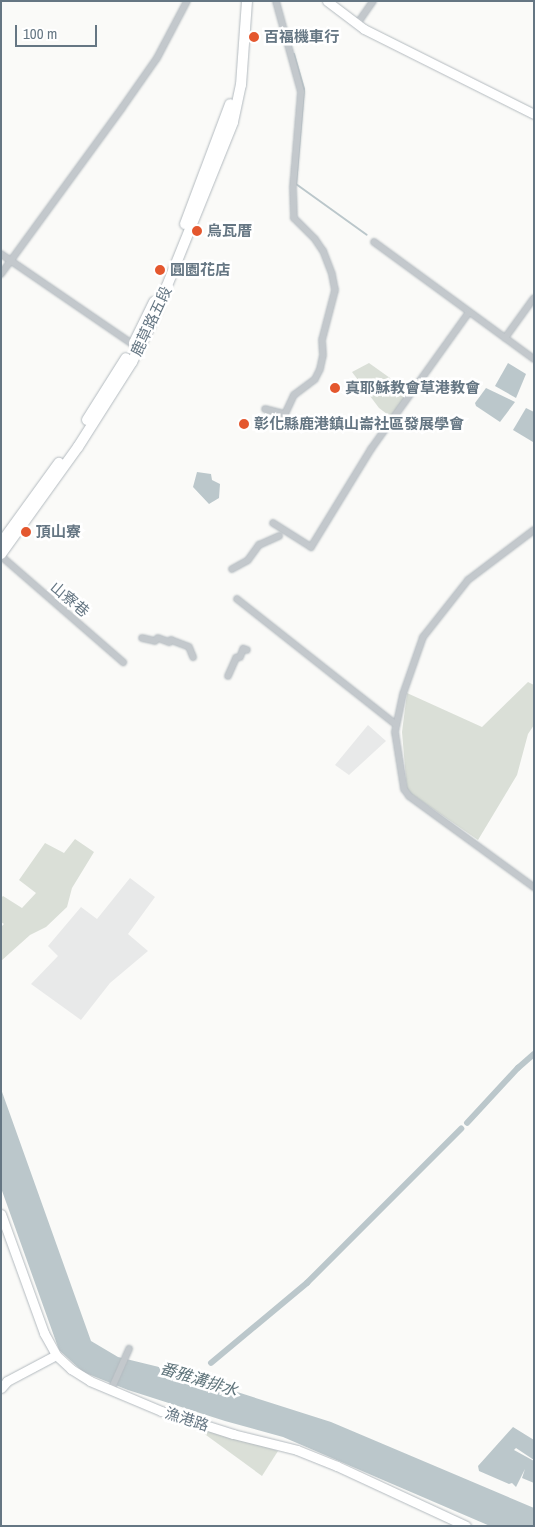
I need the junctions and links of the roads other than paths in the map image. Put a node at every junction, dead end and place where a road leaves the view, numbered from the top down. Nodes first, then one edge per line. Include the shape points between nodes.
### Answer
1 (187, 1) edge
2 (240, 1) edge
3 (247, 1) edge
4 (276, 1) edge
5 (327, 1) edge
6 (373, 1) edge
7 (357, 24) junction
8 (534, 114) edge
9 (374, 242) dead end
10 (1, 254) edge
11 (11, 260) junction
12 (1, 274) edge
13 (534, 298) edge
14 (469, 312) junction
15 (504, 338) junction
16 (134, 345) junction
17 (534, 359) edge
18 (265, 409) dead end
19 (273, 522) dead end
20 (534, 530) edge
21 (279, 536) dead end
22 (1, 543) edge
23 (1, 555) edge
24 (232, 569) dead end
25 (237, 599) dead end
26 (142, 638) dead end
27 (246, 650) dead end
28 (193, 657) dead end
29 (123, 662) dead end
30 (228, 676) dead end
31 (395, 724) junction
32 (534, 887) edge
33 (2, 1218) edge
34 (130, 1349) dead end
35 (56, 1355) junction
36 (1, 1388) edge
37 (111, 1390) junction
38 (466, 1526) edge

1 - 11 street via 147,72
2 - 16 main road, 鹿草路五段 via 237,71 228,115
3 - 23 main road, 鹿草路五段 via 241,85 233,122 154,318 132,362 78,447
4 - 18 street via 301,92 293,187 294,218 323,251 335,290 322,340 320,369 315,379 294,395 285,414
5 - 7 street
6 - 7 street
7 - 8 street
9 - 14 street
10 - 11 street
11 - 12 street
11 - 16 street
13 - 15 street
14 - 15 street
14 - 19 street via 371,448 311,547
15 - 17 street
16 - 22 main road, 鹿草路五段 via 75,439
20 - 31 street via 468,580 422,636
21 - 24 street via 259,545 248,560
23 - 29 street, 山寮巷
25 - 31 street
26 - 28 street via 171,640 189,647
27 - 30 street via 243,649 240,657 236,658
31 - 32 street via 403,782 409,796
33 - 35 street, 漁港路 via 44,1333
34 - 37 street
35 - 36 street via 7,1381
35 - 37 street, 漁港路 via 71,1369
37 - 38 street, 漁港路 via 196,1423 297,1450

